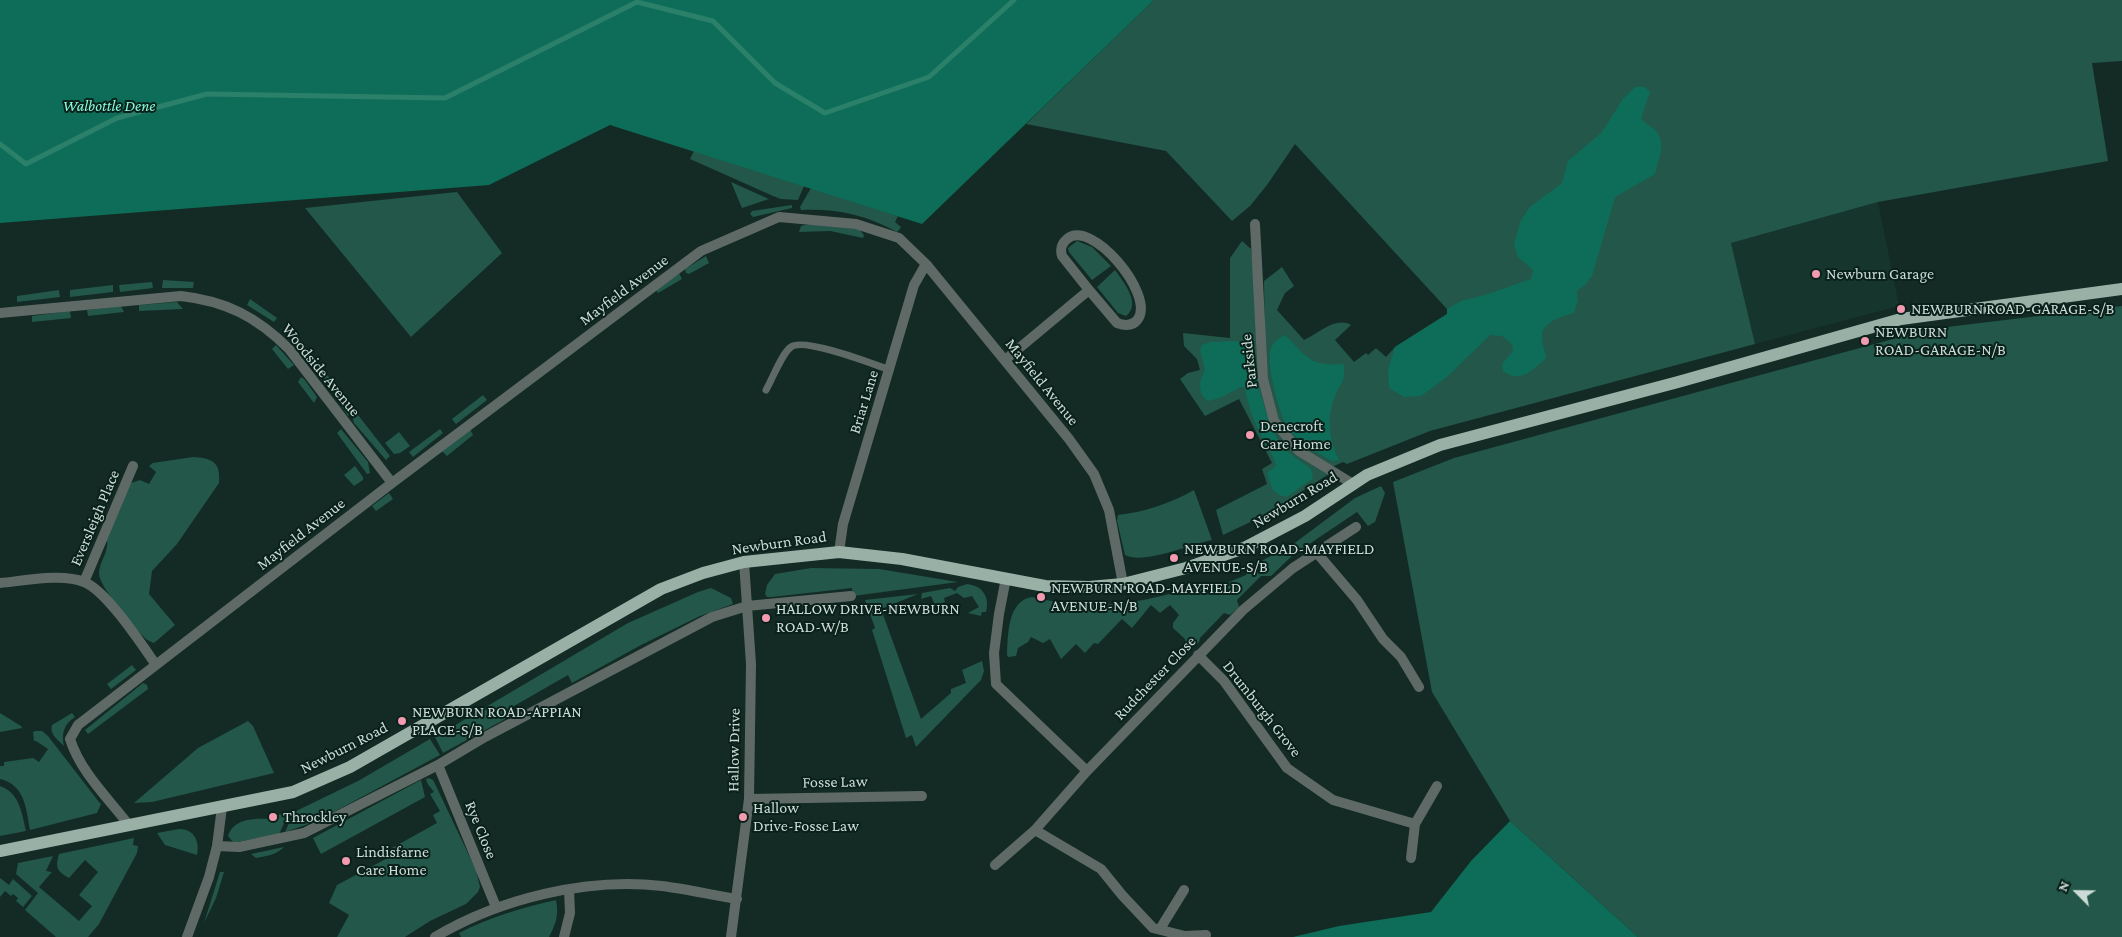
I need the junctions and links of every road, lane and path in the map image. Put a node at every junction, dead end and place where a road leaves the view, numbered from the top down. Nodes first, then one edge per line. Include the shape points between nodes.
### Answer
1 (1255, 224) dead end
2 (926, 264) junction
3 (2122, 289) edge
4 (1089, 290) junction
5 (0, 313) edge
6 (1005, 360) junction
7 (890, 370) junction
8 (766, 390) dead end
9 (133, 466) dead end
10 (392, 483) junction
11 (1354, 484) junction
12 (1356, 527) dead end
13 (839, 552) junction
14 (1317, 552) junction
15 (744, 562) junction
16 (1006, 578) junction
17 (84, 582) junction
18 (0, 583) edge
19 (1123, 584) junction
20 (851, 596) dead end
21 (747, 606) junction
22 (1198, 655) junction
23 (156, 665) junction
24 (1419, 687) dead end
25 (438, 765) junction
26 (1086, 771) junction
27 (1437, 786) dead end
28 (922, 796) dead end
29 (749, 799) junction
30 (222, 807) junction
31 (128, 824) junction
32 (1415, 824) junction
33 (1035, 830) junction
34 (217, 846) junction
35 (0, 851) edge
36 (1411, 858) dead end
37 (995, 865) dead end
38 (569, 889) junction
39 (1184, 890) dead end
40 (737, 899) junction
41 (496, 907) junction
42 (1160, 930) junction
43 (451, 933) edge
44 (1206, 935) dead end
45 (187, 937) edge
46 (434, 937) edge
47 (564, 937) edge
48 (731, 937) edge

1 - 11 street, Parkside via 1263,379 1274,421 1299,451
2 - 6 street, Mayfield Avenue
2 - 7 street, Briar Lane via 914,285
2 - 10 street, Mayfield Avenue via 899,238 856,224 779,217 701,251
3 - 11 main road, Newburn Road via 1901,319 1440,445 1367,475
4 - 4 street via 1118,323 1124,326 1138,319 1142,309 1140,300 1120,264 1088,238 1080,235 1069,237 1060,250 1062,256
4 - 6 street
5 - 10 street, Woodside Avenue via 181,296 240,311 268,329 289,349
6 - 19 street, Mayfield Avenue via 1094,474 1109,510
7 - 8 lane via 814,346 796,344 788,348
7 - 13 street, Briar Lane via 843,524
9 - 17 street, Eversleigh Place
10 - 23 street, Mayfield Avenue
11 - 19 main road, Newburn Road via 1306,516 1244,548 1186,568
12 - 14 street, Rudchester Close
13 - 15 main road, Newburn Road
13 - 16 main road, Newburn Road via 902,559
14 - 22 street, Rudchester Close via 1243,610
14 - 24 street via 1358,600 1383,639 1401,656
15 - 21 street, Hallow Drive
15 - 30 main road, Newburn Road via 661,589 350,767 293,792
16 - 19 main road, Newburn Road via 1045,586
16 - 26 street via 994,653 996,684
17 - 18 street via 61,578
17 - 23 street via 102,595
20 - 21 street
21 - 25 street via 712,617
21 - 29 street, Hallow Drive
22 - 26 street, Rudchester Close
22 - 32 street, Drumburgh Grove via 1224,681 1286,768 1333,800
23 - 31 street, Mayfield Avenue via 78,725 70,739 82,766
25 - 34 street via 304,833 239,847
25 - 41 street, Rye Close
26 - 33 street, Rudchester Close
27 - 32 street
28 - 29 street, Fosse Law
29 - 40 street, Hallow Drive
30 - 31 main road, Newburn Road
30 - 34 street
31 - 35 main road, Newburn Road
32 - 36 street
33 - 37 street, Rudchester Close
33 - 42 street via 1101,869 1153,928
34 - 45 street
38 - 40 street via 613,884 661,886
38 - 41 street
38 - 47 street via 570,913
39 - 42 street
40 - 48 street, Hallow Drive
41 - 43 street
42 - 44 street via 1185,936
43 - 46 street

